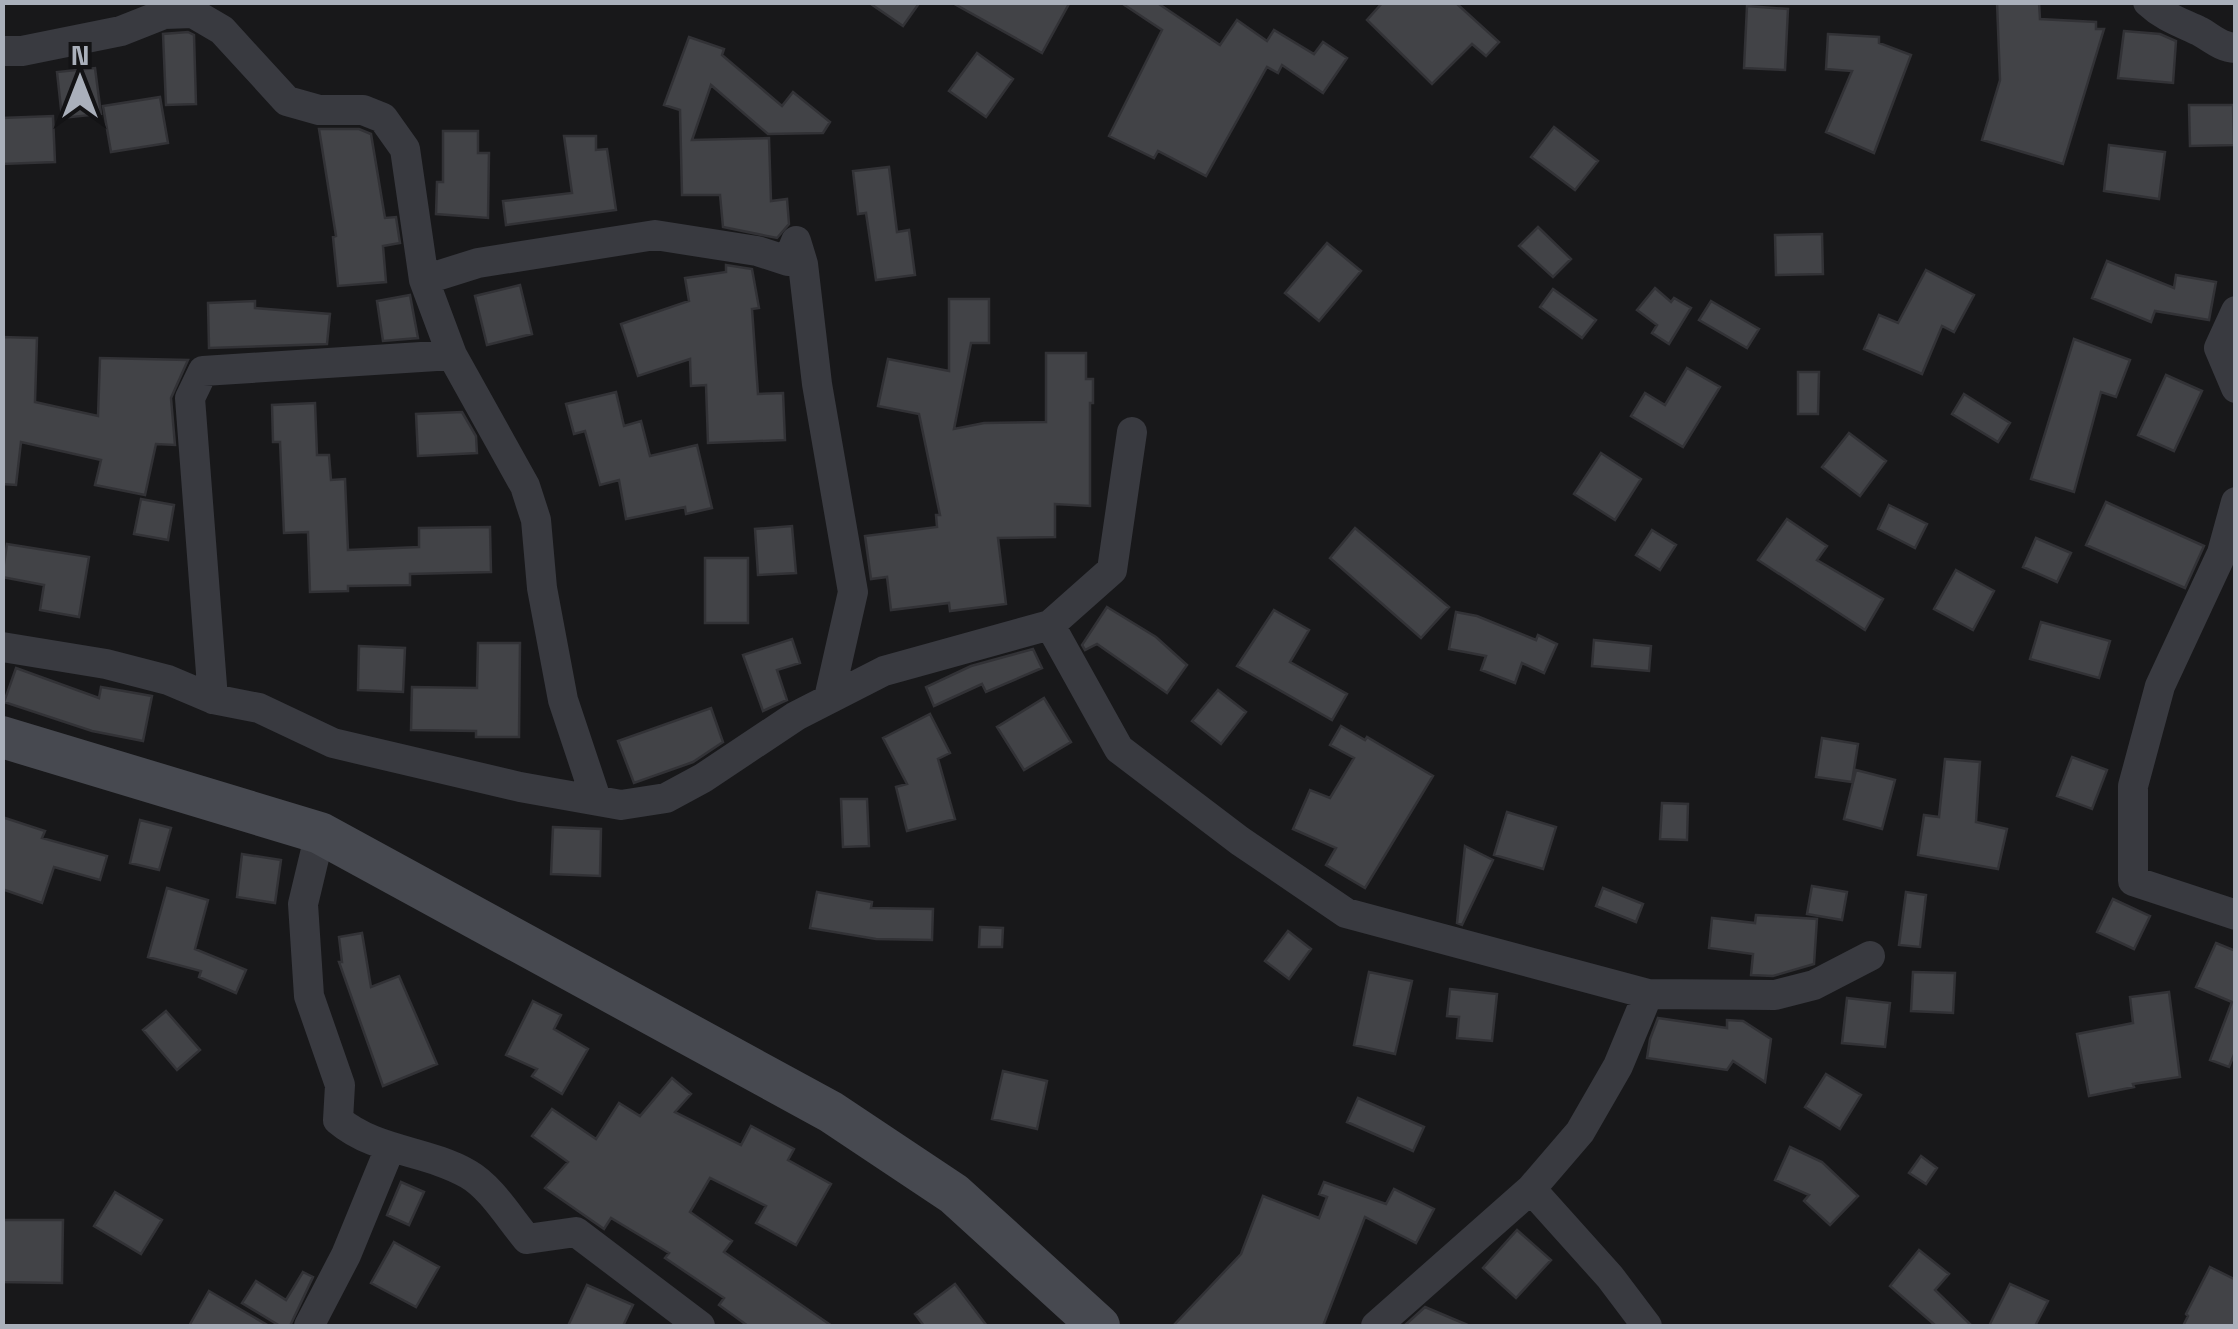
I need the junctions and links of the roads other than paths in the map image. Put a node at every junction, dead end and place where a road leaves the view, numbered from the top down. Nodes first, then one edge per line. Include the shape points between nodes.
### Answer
1 (2148, 2) edge
2 (2236, 48) edge
3 (2, 51) edge
4 (424, 280) junction
5 (2236, 312) edge
6 (452, 356) junction
7 (2236, 388) edge
8 (1132, 432) dead end
9 (2236, 502) edge
10 (1050, 625) junction
11 (2, 647) edge
12 (830, 698) junction
13 (213, 699) junction
14 (2, 737) edge
15 (596, 799) junction
16 (320, 833) junction
17 (2236, 916) edge
18 (1870, 956) dead end
19 (1648, 994) junction
20 (390, 1148) junction
21 (1531, 1189) junction
22 (308, 1326) edge
23 (700, 1326) edge
24 (1100, 1326) edge
25 (1376, 1326) edge
26 (1647, 1326) edge

1 - 2 street via 2170,20
3 - 4 street via 121,31 164,14 193,14 222,30 287,100 383,118 405,149
4 - 6 street
4 - 12 street via 478,263 655,234 788,260 796,241 853,592
5 - 7 street via 2218,348
6 - 13 street via 203,371 190,398
6 - 15 street via 526,486 563,700
8 - 10 street via 1112,570
9 - 17 street via 2222,554 2160,686 2133,786 2132,839 2133,880
10 - 12 street via 884,672
10 - 19 street via 1118,748 1346,913
11 - 13 street via 106,664
12 - 15 street via 666,798 622,805
13 - 15 street via 259,708 332,743
14 - 16 street
16 - 20 street via 303,904 309,996 340,1085 338,1120 355,1135
16 - 24 street via 831,1112 954,1194
18 - 19 street via 1814,985 1775,995
19 - 21 street via 1580,1132
20 - 22 street via 346,1256
20 - 23 street via 472,1176 527,1238 576,1232
21 - 25 street
21 - 26 street

